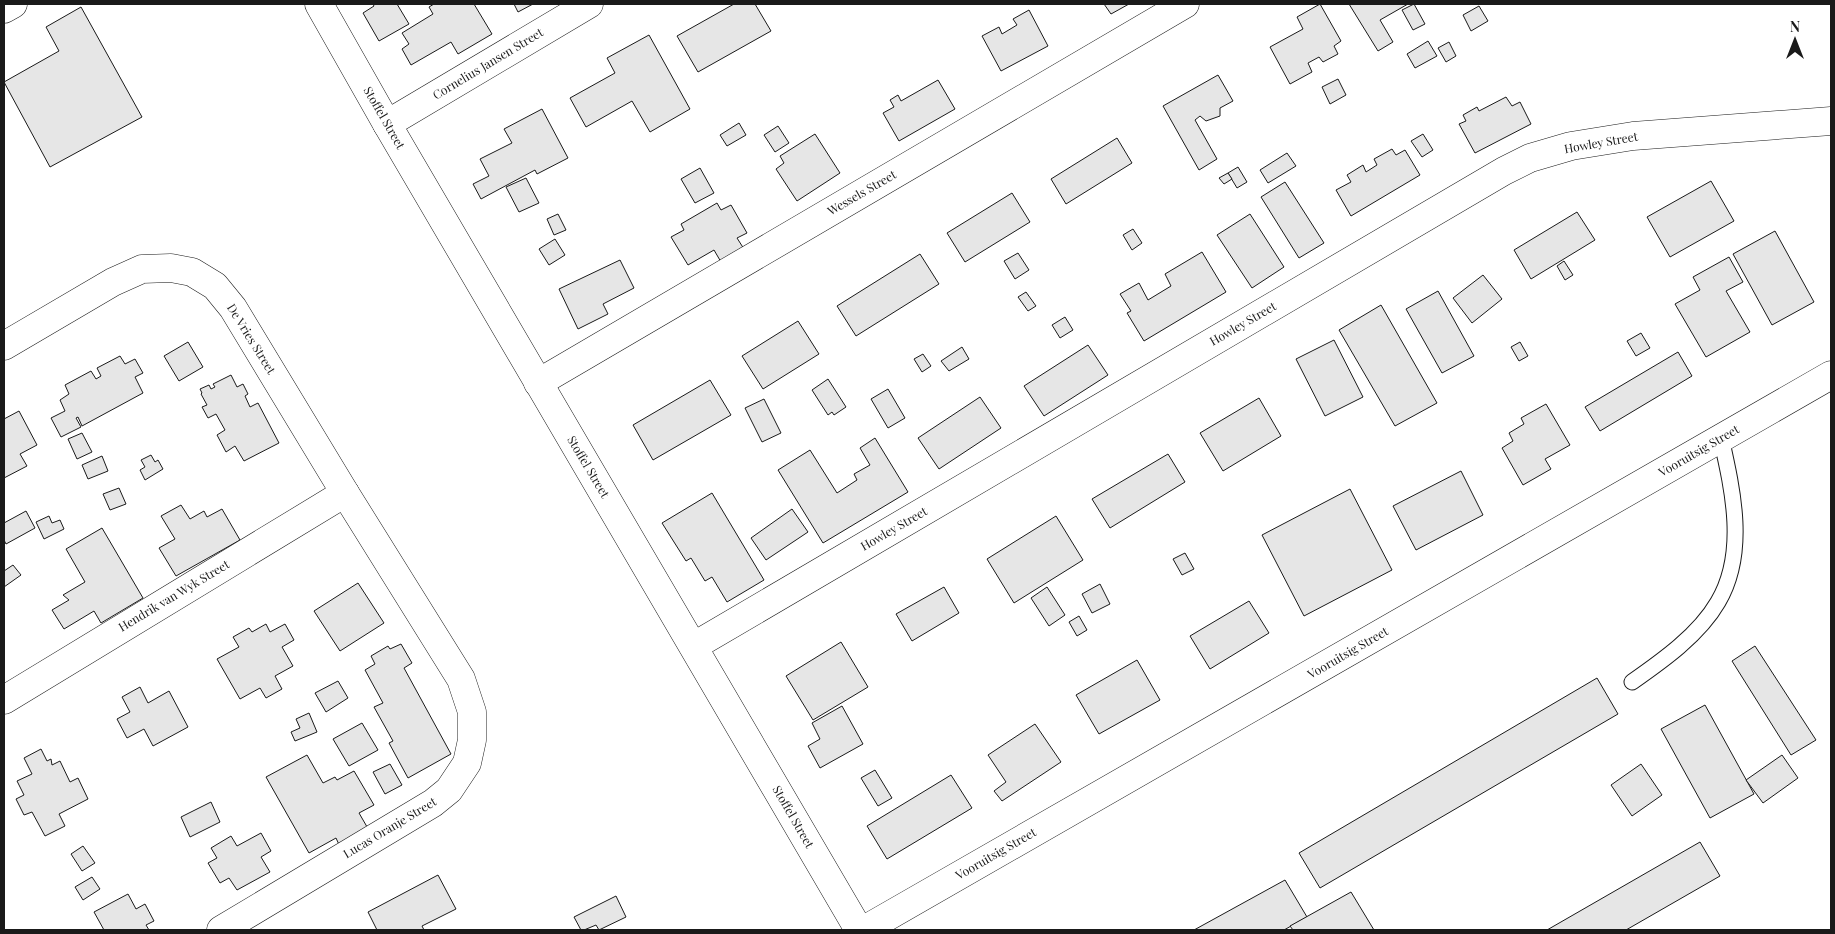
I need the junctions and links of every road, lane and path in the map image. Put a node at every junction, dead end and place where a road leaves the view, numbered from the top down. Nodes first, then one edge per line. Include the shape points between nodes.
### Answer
1 (13, 4) edge
2 (319, 4) edge
3 (589, 4) edge
4 (1186, 4) edge
5 (4, 9) edge
6 (1831, 120) edge
7 (387, 124) junction
8 (4, 346) edge
9 (1831, 375) edge
10 (538, 383) junction
11 (1721, 438) junction
12 (345, 493) junction
13 (694, 646) junction
14 (1632, 682) dead end
15 (4, 700) edge
16 (221, 930) edge
17 (860, 930) edge
18 (864, 930) edge

1 - 5 street
2 - 7 street, Stoffel Street
3 - 7 street, Cornelius Jansen Street
4 - 10 street, Wessels Street
6 - 13 street, Howley Street via 1633,136 1571,146 1530,158
7 - 10 street, Stoffel Street
8 - 12 street, De Vries Street via 113,282 142,269 171,268 192,272 215,286 233,308
9 - 11 street, Vooruitsig Street
10 - 13 street, Stoffel Street
11 - 14 lane via 1734,510 1735,543 1729,576 1718,602 1693,633
11 - 18 street, Vooruitsig Street
12 - 15 street, Hendrik van Wyk Street
12 - 16 street, Lucas Oranje Street via 461,679 472,712 472,740 466,763 449,790 433,803
13 - 17 street, Stoffel Street

